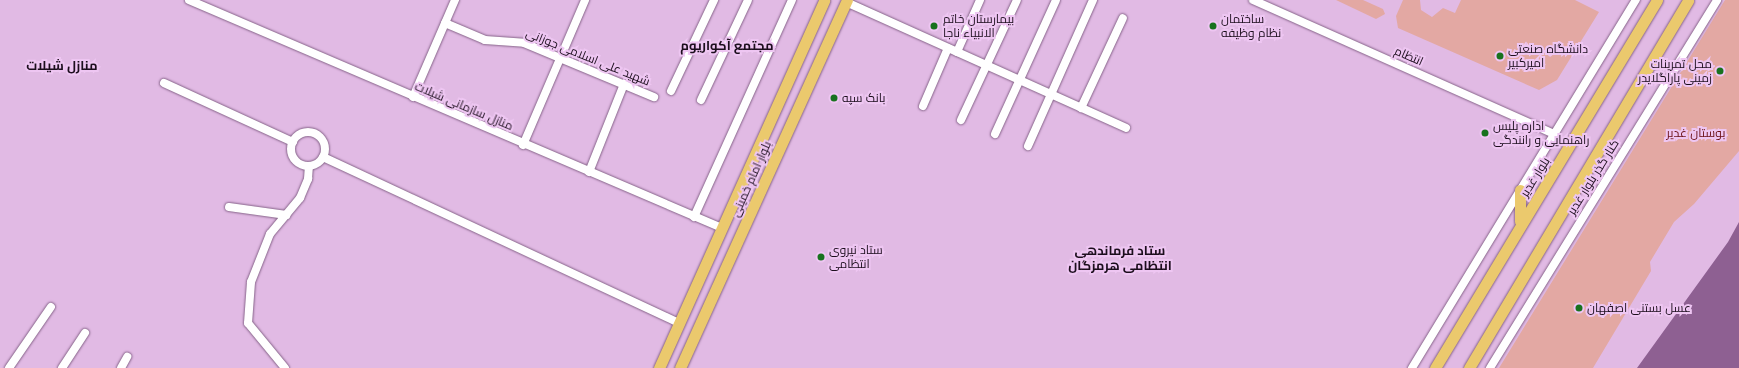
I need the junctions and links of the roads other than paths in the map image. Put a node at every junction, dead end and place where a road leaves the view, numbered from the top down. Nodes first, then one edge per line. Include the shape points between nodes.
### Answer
1 (189, 0) edge
2 (455, 0) edge
3 (585, 0) edge
4 (714, 0) edge
5 (748, 0) edge
6 (792, 0) edge
7 (980, 0) edge
8 (1017, 0) edge
9 (1056, 0) edge
10 (1093, 0) edge
11 (1253, 0) edge
12 (1636, 0) edge
13 (1658, 0) edge
14 (1688, 0) edge
15 (1717, 0) edge
16 (846, 1) edge
17 (199, 2) edge
18 (823, 2) edge
19 (1123, 18) dead end
20 (445, 23) junction
21 (948, 48) junction
22 (957, 52) junction
23 (560, 58) junction
24 (987, 66) junction
25 (1020, 80) junction
26 (164, 83) dead end
27 (624, 84) junction
28 (671, 91) dead end
29 (1052, 95) junction
30 (413, 97) junction
31 (654, 97) dead end
32 (701, 100) dead end
33 (922, 106) dead end
34 (1081, 108) junction
35 (961, 120) dead end
36 (1126, 128) dead end
37 (995, 134) dead end
38 (1554, 134) junction
39 (293, 142) junction
40 (523, 145) junction
41 (1028, 146) dead end
42 (323, 157) junction
43 (309, 166) junction
44 (589, 172) junction
45 (1520, 190) junction
46 (229, 207) dead end
47 (286, 215) junction
48 (694, 217) junction
49 (722, 228) junction
50 (1517, 230) junction
51 (51, 307) dead end
52 (679, 323) junction
53 (85, 333) dead end
54 (128, 357) dead end
55 (9, 368) edge
56 (62, 368) edge
57 (121, 368) edge
58 (286, 368) edge
59 (659, 368) edge
60 (680, 368) edge
61 (1412, 368) edge
62 (1435, 368) edge
63 (1469, 368) edge
64 (1490, 368) edge

1 - 17 street, منازل سازمانی شیلات
2 - 20 street
3 - 23 street
4 - 28 street
5 - 32 street
6 - 48 street
7 - 22 street
8 - 24 street
9 - 25 street
10 - 29 street
11 - 38 street, انتظام
12 - 38 street
13 - 50 main road, بلوار غدیر
14 - 63 main road
15 - 64 street, کنار گذر بلوار غدیر
16 - 21 street
16 - 60 main road, بلوار امام خمینی
17 - 30 street, منازل سازمانی شیلات
18 - 49 main road, بلوار امام خمینی
19 - 34 street
20 - 23 street, شهید علی اسلامی جوزانی via 480,38 516,40
20 - 30 street
21 - 22 street
21 - 33 street
22 - 24 street
23 - 27 street, شهید علی اسلامی جوزانی
23 - 40 street
24 - 25 street
24 - 35 street
25 - 29 street
25 - 37 street
26 - 39 street
27 - 31 street, شهید علی اسلامی جوزانی
27 - 44 street
29 - 34 street
29 - 41 street
30 - 40 street, منازل سازمانی شیلات
34 - 36 street
38 - 45 street
39 - 42 street via 300,134 316,134 325,146
39 - 43 street via 294,158
40 - 44 street, منازل سازمانی شیلات
42 - 43 street
42 - 52 street
43 - 47 street via 308,179 300,198
44 - 48 street, منازل سازمانی شیلات
45 - 50 main road via 1522,212
45 - 61 street
46 - 47 street
47 - 58 street via 270,234 256,264 248,323
48 - 49 street, منازل سازمانی شیلات
49 - 52 main road, بلوار امام خمینی
50 - 62 main road, بلوار غدیر
51 - 55 street
52 - 59 main road, بلوار امام خمینی
53 - 56 street
54 - 57 street

